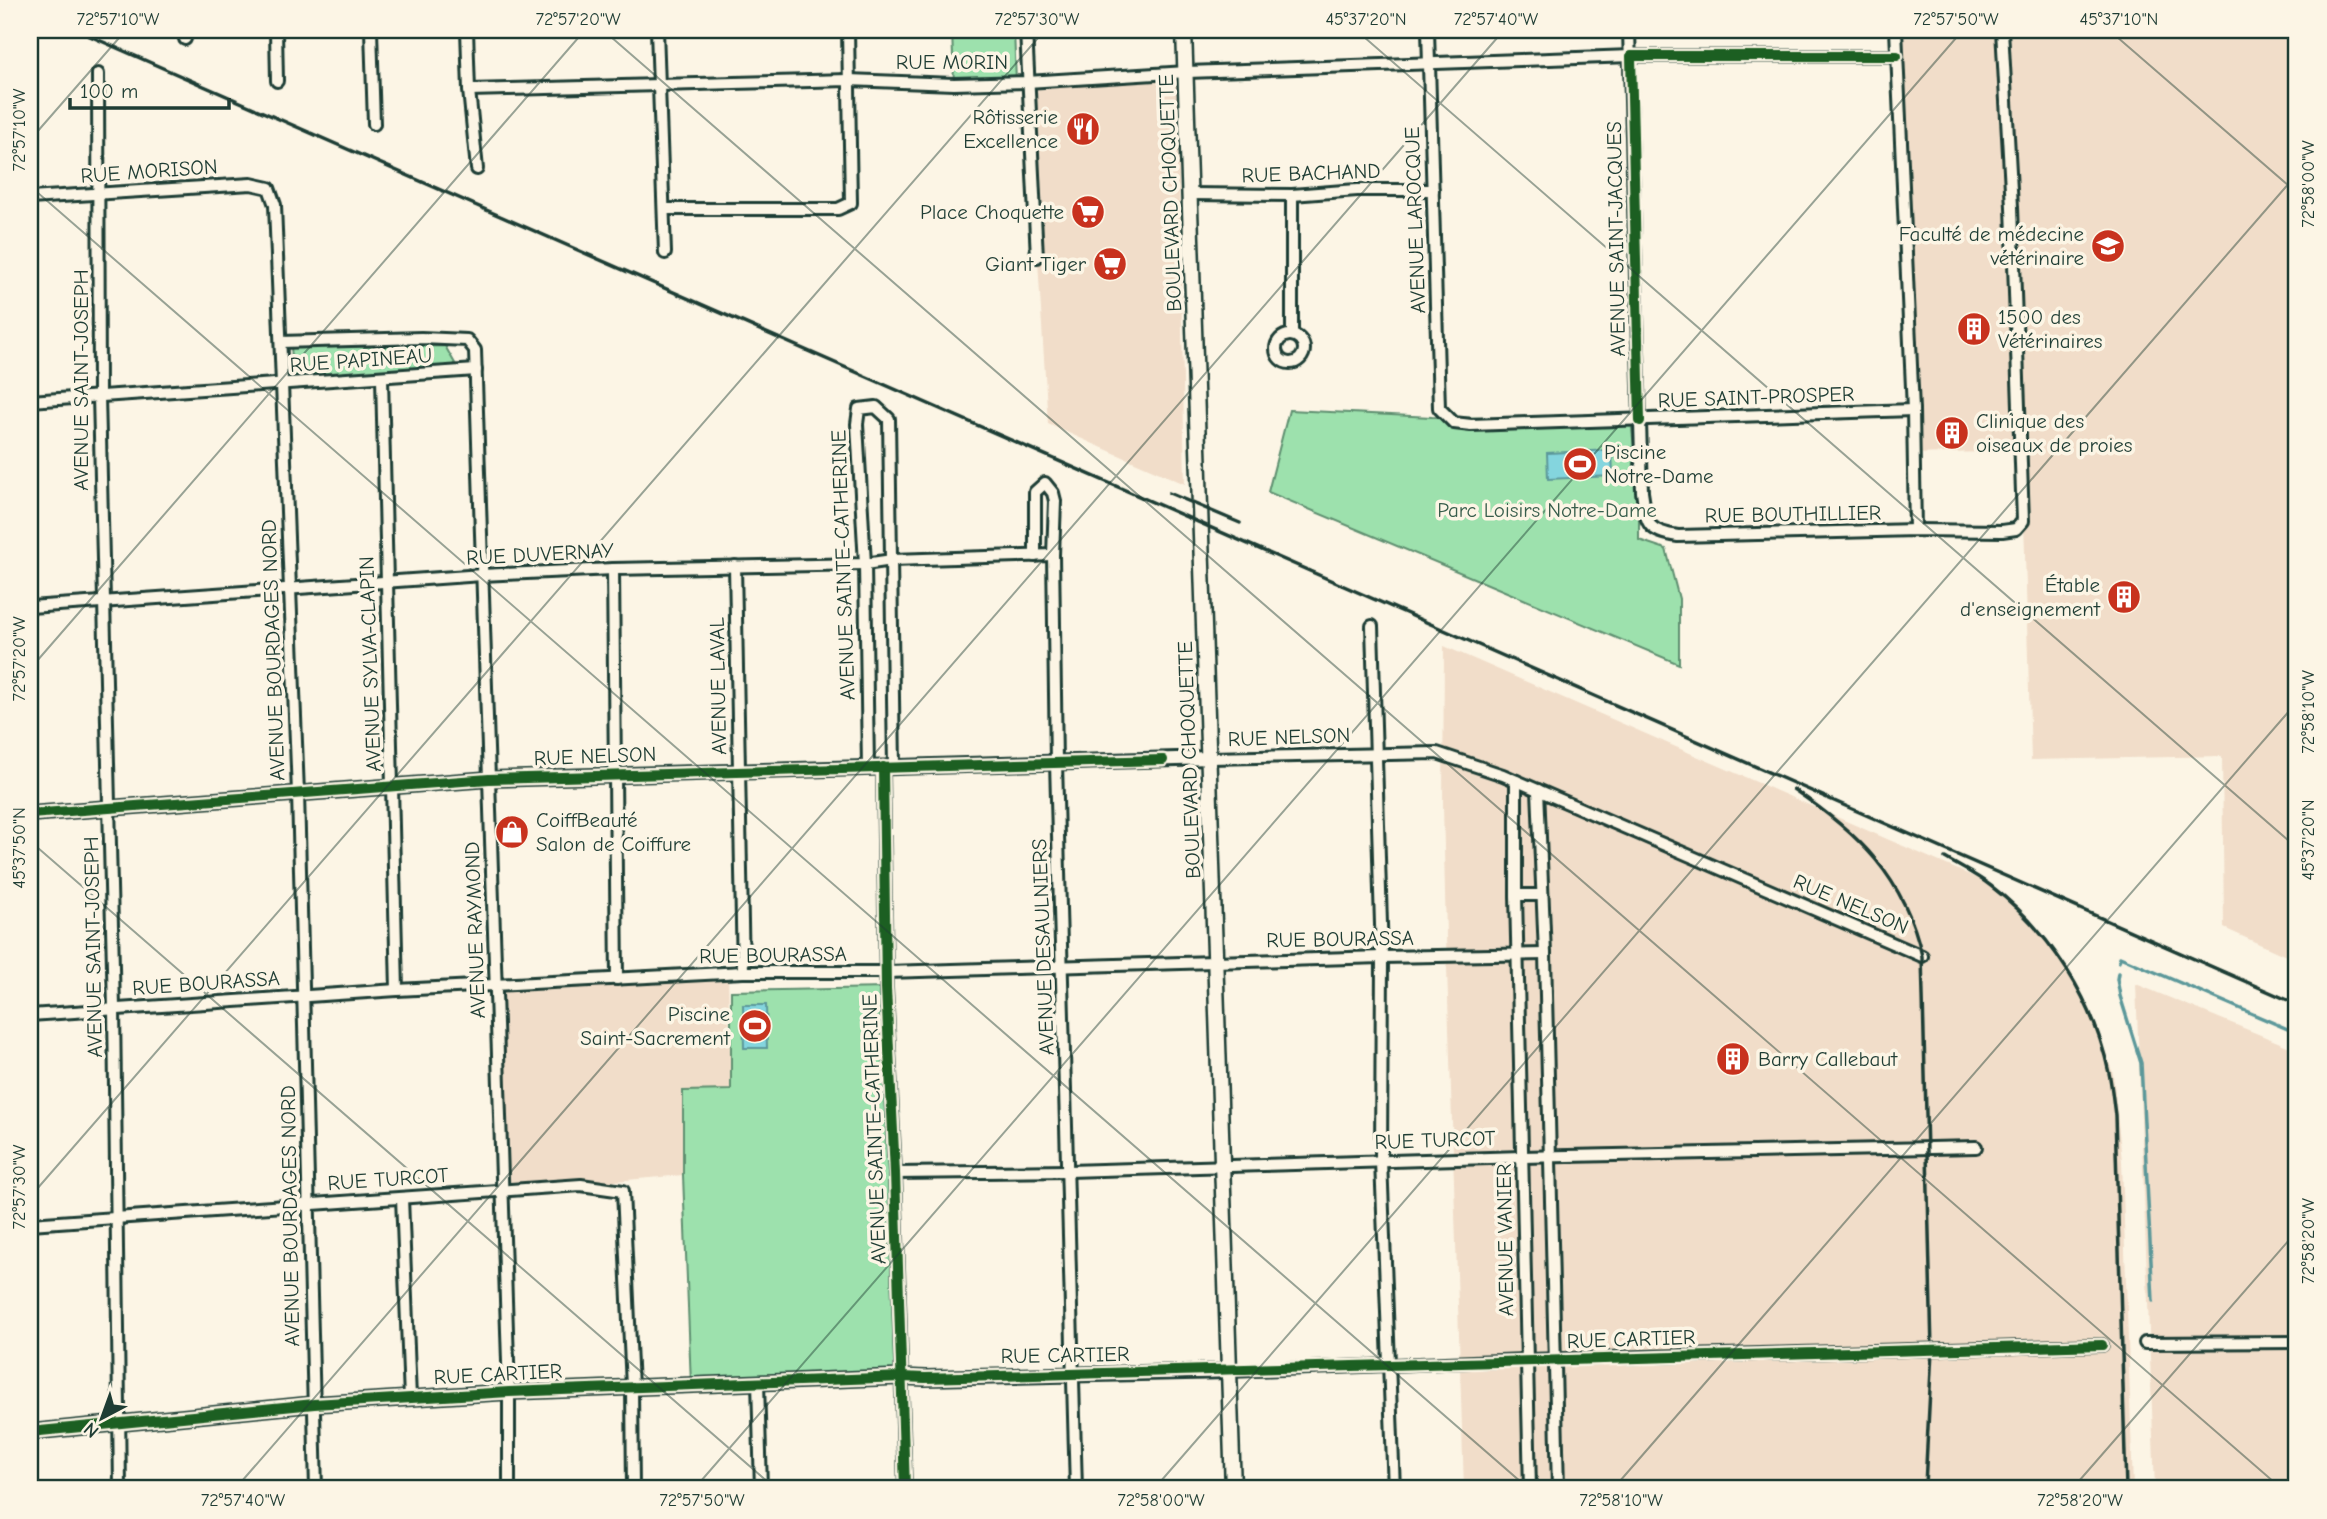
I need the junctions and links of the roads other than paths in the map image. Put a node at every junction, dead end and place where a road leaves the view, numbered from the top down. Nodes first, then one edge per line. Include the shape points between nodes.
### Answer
1 (276, 30) edge
2 (372, 30) edge
3 (467, 30) edge
4 (657, 30) edge
5 (848, 30) edge
6 (1026, 30) edge
7 (1184, 30) edge
8 (1428, 30) edge
9 (1629, 30) edge
10 (1896, 30) edge
11 (2003, 30) edge
12 (1631, 56) junction
13 (1897, 56) junction
14 (1430, 63) junction
15 (1187, 72) junction
16 (98, 74) dead end
17 (277, 80) dead end
18 (848, 80) junction
19 (1027, 82) junction
20 (659, 85) junction
21 (469, 90) junction
22 (374, 124) dead end
23 (477, 169) dead end
24 (270, 188) joint
25 (1433, 190) junction
26 (100, 193) junction
27 (1191, 194) junction
28 (1292, 195) junction
29 (30, 198) edge
30 (665, 209) junction
31 (666, 253) dead end
32 (1037, 257) dead end
33 (1292, 333) dead end
34 (281, 342) junction
35 (476, 370) junction
36 (382, 378) junction
37 (283, 384) junction
38 (99, 396) junction
39 (30, 401) edge
40 (1439, 408) joint
41 (1913, 410) junction
42 (1640, 421) junction
43 (1916, 530) junction
44 (1053, 555) junction
45 (1035, 556) junction
46 (892, 560) junction
47 (865, 564) junction
48 (735, 566) junction
49 (613, 569) junction
50 (482, 575) junction
51 (387, 582) junction
52 (290, 588) junction
53 (104, 602) junction
54 (30, 607) edge
55 (1372, 626) dead end
56 (1376, 754) junction
57 (1210, 758) junction
58 (1056, 763) junction
59 (889, 767) junction
60 (868, 768) junction
61 (739, 771) junction
62 (614, 774) junction
63 (489, 779) junction
64 (1516, 780) junction
65 (392, 786) junction
66 (1538, 790) junction
67 (298, 793) junction
68 (109, 808) junction
69 (30, 814) edge
70 (1516, 895) junction
71 (1542, 895) junction
72 (1545, 954) junction
73 (1518, 955) junction
74 (1922, 956) dead end
75 (1382, 957) junction
76 (1216, 962) junction
77 (1063, 966) junction
78 (743, 972) junction
79 (887, 972) junction
80 (617, 979) junction
81 (496, 985) junction
82 (397, 990) junction
83 (303, 996) junction
84 (114, 1007) junction
85 (30, 1015) edge
86 (1976, 1147) dead end
87 (1548, 1156) junction
88 (1522, 1157) junction
89 (1381, 1161) junction
90 (1223, 1166) junction
91 (1069, 1171) junction
92 (895, 1173) junction
93 (502, 1191) junction
94 (402, 1198) junction
95 (309, 1204) junction
96 (117, 1217) junction
97 (30, 1224) edge
98 (2297, 1342) edge
99 (2145, 1343) dead end
100 (2102, 1345) dead end
101 (1526, 1360) junction
102 (1555, 1360) junction
103 (1389, 1365) junction
104 (1229, 1371) junction
105 (1071, 1374) junction
106 (902, 1377) junction
107 (758, 1382) junction
108 (632, 1387) junction
109 (509, 1392) junction
110 (410, 1398) junction
111 (314, 1404) junction
112 (118, 1424) junction
113 (30, 1432) edge
114 (120, 1489) edge
115 (316, 1489) edge
116 (509, 1489) edge
117 (633, 1489) edge
118 (761, 1489) edge
119 (905, 1489) edge
120 (1076, 1489) edge
121 (1233, 1489) edge
122 (1394, 1489) edge
123 (1530, 1489) edge
124 (1558, 1489) edge

1 - 17 street
2 - 22 street
3 - 21 street
4 - 20 street
5 - 18 street
6 - 19 street
7 - 15 main road, BOULEVARD CHOQUETTE
8 - 14 street, AVENUE LAROCQUE
9 - 12 street, AVENUE SAINT-JACQUES
10 - 13 street
11 - 43 street, RUE BOUTHILLIER via 2023,521 2016,529
12 - 13 street, RUE MORIN
12 - 14 street, RUE MORIN
12 - 42 street, AVENUE SAINT-JACQUES
13 - 41 street
14 - 15 street, RUE MORIN
14 - 25 street, AVENUE LAROCQUE
15 - 19 street, RUE MORIN
15 - 27 main road, BOULEVARD CHOQUETTE
16 - 26 street, AVENUE SAINT-JOSEPH
18 - 19 street, RUE MORIN
18 - 20 street, RUE MORIN
18 - 30 street via 851,203 838,209
19 - 32 street
20 - 21 street, RUE MORIN
20 - 30 street
21 - 23 street
24 - 26 street, RUE MORISON via 251,184
24 - 34 street, AVENUE BOURDAGES NORD via 275,205
25 - 28 street, RUE BACHAND
25 - 40 street, AVENUE LAROCQUE
26 - 29 street, RUE MORISON
26 - 38 street, AVENUE SAINT-JOSEPH
27 - 28 street, RUE BACHAND
27 - 57 main road, BOULEVARD CHOQUETTE
28 - 33 street
30 - 31 street
34 - 35 street, RUE PAPINEAU via 467,340 475,350
34 - 37 street, AVENUE BOURDAGES NORD
35 - 36 street, RUE PAPINEAU
35 - 50 street, AVENUE RAYMOND
36 - 37 street, RUE PAPINEAU
36 - 51 street, AVENUE SYLVA-CLAPIN
37 - 38 street, RUE PAPINEAU
37 - 52 street, AVENUE BOURDAGES NORD
38 - 39 street, RUE PAPINEAU
38 - 53 street, AVENUE SAINT-JOSEPH
40 - 42 street, RUE SAINT-PROSPER via 1454,423 1471,425
41 - 42 street, RUE SAINT-PROSPER
41 - 43 street
42 - 43 street, RUE BOUTHILLIER via 1647,522 1659,533
44 - 45 street, RUE DUVERNAY
44 - 45 street, AVENUE DESAULNIERS via 1055,501 1045,483 1035,492
44 - 58 street, AVENUE DESAULNIERS
45 - 46 street, RUE DUVERNAY
46 - 47 street, RUE DUVERNAY
46 - 47 street, AVENUE SAINTE-CATHERINE via 889,419 876,407 859,409 856,424
46 - 59 street, AVENUE SAINTE-CATHERINE
47 - 48 street, RUE DUVERNAY
47 - 60 street, AVENUE SAINTE-CATHERINE
48 - 49 street, RUE DUVERNAY
48 - 61 street, AVENUE LAVAL
49 - 50 street, RUE DUVERNAY
49 - 62 street
50 - 51 street, RUE DUVERNAY
50 - 63 street, AVENUE RAYMOND
51 - 52 street, RUE DUVERNAY
51 - 65 street, AVENUE SYLVA-CLAPIN
52 - 53 street, RUE DUVERNAY
52 - 67 street, AVENUE BOURDAGES NORD
53 - 54 street, RUE DUVERNAY
53 - 68 street, AVENUE SAINT-JOSEPH
55 - 56 street
56 - 57 street, RUE NELSON
56 - 64 street, RUE NELSON via 1437,753
56 - 75 street
57 - 58 street, RUE NELSON
57 - 76 main road, BOULEVARD CHOQUETTE
58 - 59 street, RUE NELSON
58 - 77 street, AVENUE DESAULNIERS
59 - 60 street, RUE NELSON
59 - 79 street, AVENUE SAINTE-CATHERINE
60 - 61 street, RUE NELSON
61 - 62 street, RUE NELSON
61 - 78 street, AVENUE LAVAL
62 - 63 street, RUE NELSON
62 - 80 street
63 - 65 street, RUE NELSON
63 - 81 street, AVENUE RAYMOND
64 - 66 street, RUE NELSON
64 - 70 street, AVENUE VANIER
65 - 67 street, RUE NELSON
65 - 82 street, AVENUE SYLVA-CLAPIN
66 - 71 street
66 - 74 street, RUE NELSON
67 - 68 street, RUE NELSON
67 - 83 street, AVENUE BOURDAGES NORD
68 - 69 street, RUE NELSON
68 - 84 street, AVENUE SAINT-JOSEPH
70 - 71 street
70 - 73 street, AVENUE VANIER
71 - 72 street
72 - 73 street, RUE BOURASSA
72 - 87 street
73 - 75 street, RUE BOURASSA
73 - 88 street, AVENUE VANIER
75 - 76 street, RUE BOURASSA
75 - 89 street
76 - 77 street, RUE BOURASSA
76 - 90 main road, BOULEVARD CHOQUETTE
77 - 79 street, RUE BOURASSA
77 - 91 street, AVENUE DESAULNIERS
78 - 79 street, RUE BOURASSA
78 - 80 street, RUE BOURASSA
79 - 92 street, AVENUE SAINTE-CATHERINE
80 - 81 street, RUE BOURASSA
81 - 82 street, RUE BOURASSA
81 - 93 street, AVENUE RAYMOND
82 - 83 street, RUE BOURASSA
83 - 84 street, RUE BOURASSA
83 - 95 street, AVENUE BOURDAGES NORD
84 - 85 street, RUE BOURASSA
84 - 96 street, AVENUE SAINT-JOSEPH
86 - 87 street, RUE TURCOT
87 - 88 street, RUE TURCOT
87 - 102 street
88 - 89 street, RUE TURCOT
88 - 101 street, AVENUE VANIER
89 - 90 street, RUE TURCOT
89 - 103 street
90 - 91 street, RUE TURCOT
90 - 104 main road, BOULEVARD CHOQUETTE
91 - 92 street, RUE TURCOT
91 - 105 street, AVENUE DESAULNIERS
92 - 106 street, AVENUE SAINTE-CATHERINE
93 - 94 street, RUE TURCOT
93 - 108 street, RUE TURCOT via 582,1185 623,1191
93 - 109 street, AVENUE RAYMOND
94 - 95 street, RUE TURCOT
94 - 110 street
95 - 96 street, RUE TURCOT
95 - 111 street, AVENUE BOURDAGES NORD
96 - 97 street, RUE TURCOT
96 - 112 street, AVENUE SAINT-JOSEPH
98 - 99 street
100 - 102 street, RUE CARTIER
101 - 102 street, RUE CARTIER
101 - 103 street, RUE CARTIER
101 - 123 street, AVENUE VANIER
102 - 124 street
103 - 104 street, RUE CARTIER
103 - 122 street
104 - 105 street, RUE CARTIER
104 - 121 main road, BOULEVARD CHOQUETTE
105 - 106 street, RUE CARTIER
105 - 120 street, AVENUE DESAULNIERS
106 - 107 street, RUE CARTIER
106 - 119 street, AVENUE SAINTE-CATHERINE
107 - 108 street, RUE CARTIER
107 - 118 street
108 - 109 street, RUE CARTIER
108 - 117 street
109 - 110 street, RUE CARTIER
109 - 116 street, AVENUE RAYMOND
110 - 111 street, RUE CARTIER
111 - 112 street, RUE CARTIER
111 - 115 street, AVENUE BOURDAGES NORD
112 - 113 street, RUE CARTIER
112 - 114 street, AVENUE SAINT-JOSEPH

